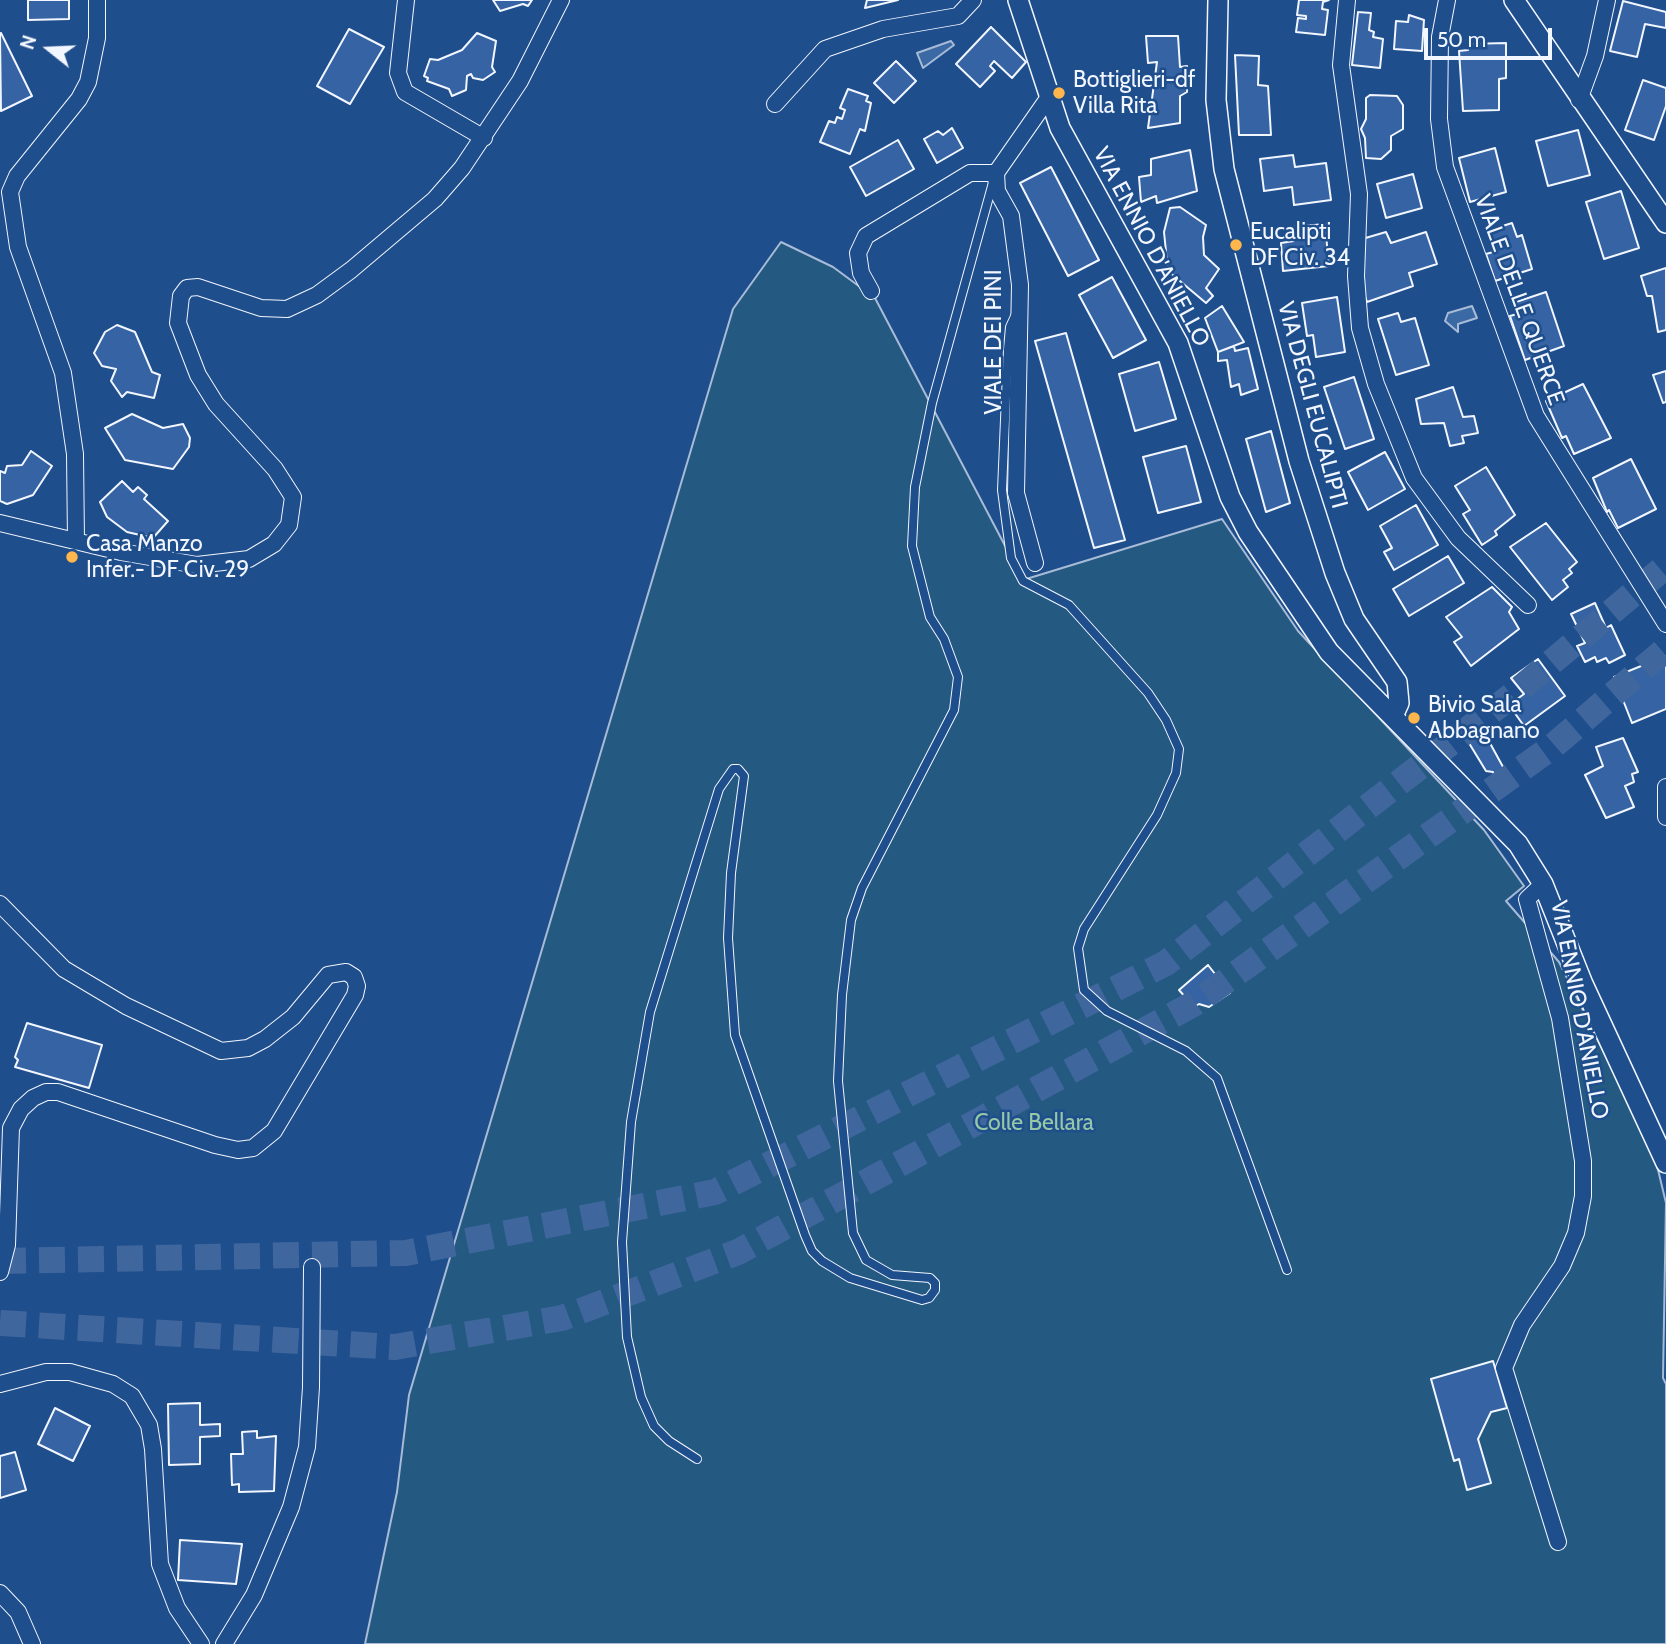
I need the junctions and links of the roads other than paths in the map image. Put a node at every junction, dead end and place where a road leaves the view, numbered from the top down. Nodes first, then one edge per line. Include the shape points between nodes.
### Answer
1 (97, 0) edge
2 (406, 0) edge
3 (561, 0) edge
4 (973, 0) edge
5 (1018, 0) edge
6 (1218, 0) edge
7 (1347, 0) edge
8 (1447, 0) edge
9 (1514, 0) edge
10 (1607, 0) edge
11 (1049, 97) junction
12 (1579, 100) junction
13 (775, 104) dead end
14 (484, 138) junction
15 (996, 173) junction
16 (1666, 223) edge
17 (871, 291) dead end
18 (1019, 308) junction
19 (0, 523) edge
20 (76, 541) junction
21 (1035, 563) dead end
22 (1528, 605) dead end
23 (1666, 624) edge
24 (1393, 716) junction
25 (1666, 787) edge
26 (1666, 817) edge
27 (1543, 884) junction
28 (0, 904) edge
29 (1666, 1163) edge
30 (312, 1267) dead end
31 (1287, 1270) dead end
32 (0, 1272) edge
33 (0, 1384) edge
34 (697, 1459) dead end
35 (1559, 1542) dead end
36 (0, 1593) edge
37 (32, 1644) edge
38 (201, 1644) edge
39 (224, 1644) edge

1 - 20 street via 97,38 88,82 17,176 10,192 18,247 62,373 75,454
2 - 14 street via 398,73 405,92
3 - 14 street via 520,81
4 - 13 street via 958,16 883,29 825,49
5 - 11 street, VIA ENNIO D'ANIELLO
6 - 24 street, VIA DEGLI EUCALIPTI via 1216,100 1224,169 1299,461 1354,619 1397,682 1399,703
7 - 22 street via 1341,65 1359,194 1356,276 1360,328 1376,384 1414,478 1458,538
8 - 23 street, VIALE DELLE QUERCE via 1440,37 1439,119 1445,167 1536,416
9 - 12 street
10 - 12 street via 1595,56
11 - 15 street
11 - 24 street, VIA ENNIO D'ANIELLO via 1078,163 1178,343 1230,496 1248,532 1329,652
12 - 16 street
14 - 20 street via 435,199 351,270 302,304 273,311 198,287 187,288 181,296 178,323 198,375 216,404 284,480 293,498 289,526 274,544 249,559 197,565
15 - 17 street via 970,173 863,233 860,273
15 - 18 street, VIALE DEI PINI via 997,191 1011,216
15 - 34 lane via 932,403 915,487 912,547 930,617 944,639 957,677 954,710 862,888 851,920 841,1008 838,1081 853,1233 866,1260 892,1275 930,1278 935,1290 922,1300 850,1278 822,1261 805,1235 735,1035 728,938 744,776 733,769 719,789 650,1012 631,1122 622,1242 627,1337 641,1397 654,1426
18 - 21 street, VIALE DEI PINI via 1016,493
18 - 31 lane via 1010,327 1003,432 1002,490 1011,558 1023,581 1069,605 1148,693 1179,749 1176,773 1157,815 1084,929 1079,948 1084,990 1117,1017 1186,1051 1217,1078
19 - 20 street
24 - 27 street, VIA ENNIO D'ANIELLO via 1518,844
25 - 26 street
27 - 29 street, VIA ENNIO D'ANIELLO via 1583,984
27 - 35 street, VIA ENNIO D'ANIELLO via 1527,899 1560,1018 1583,1161 1583,1196 1576,1233 1562,1266 1522,1325 1504,1368
28 - 32 street via 64,969 126,1006 221,1051 248,1048 265,1039 293,1017 328,975 346,972 354,977 356,986 355,995 274,1131 253,1148 238,1150 215,1144 58,1092 33,1098 11,1128 7,1245
30 - 39 street via 307,1447 291,1507 254,1595
33 - 38 street via 46,1372 70,1372 114,1384 132,1396 149,1425 160,1564 177,1608
36 - 37 street via 18,1612

